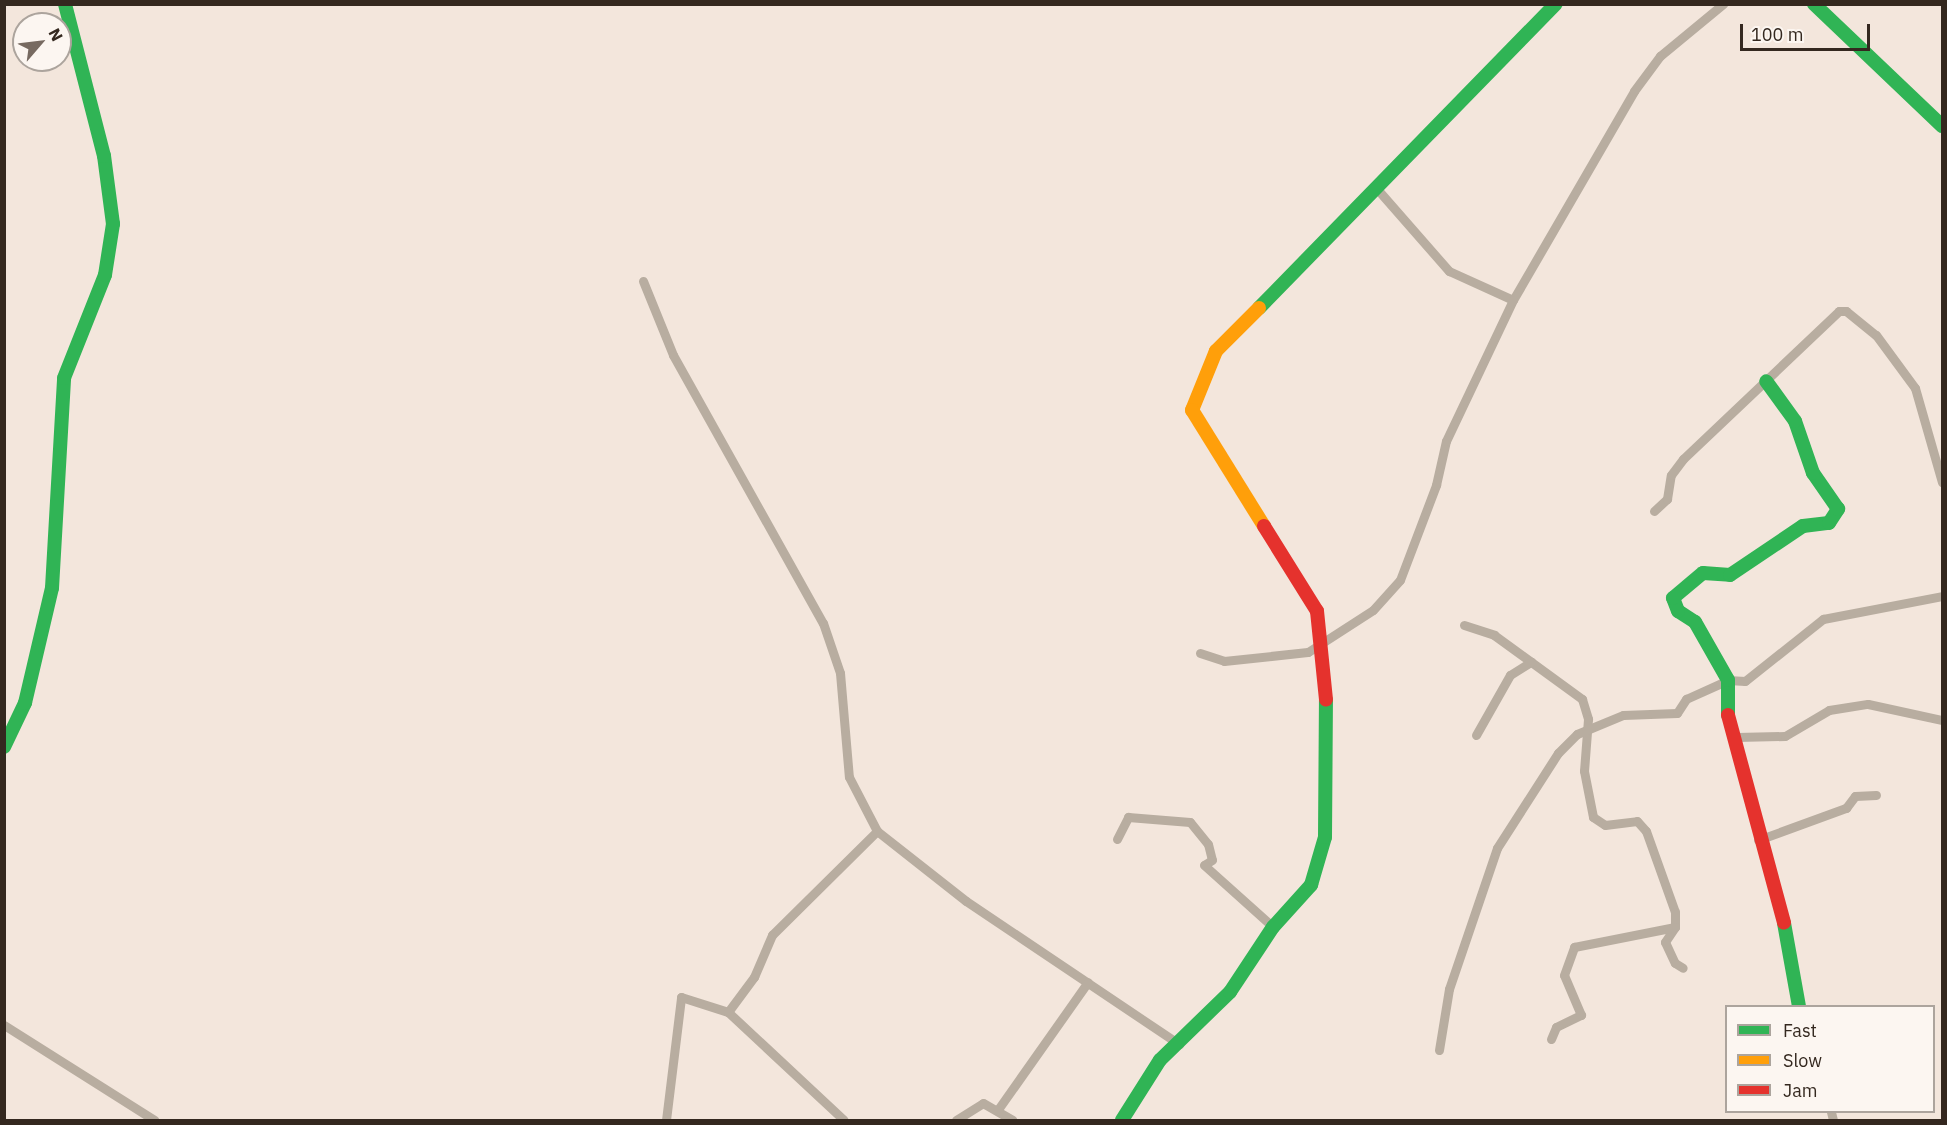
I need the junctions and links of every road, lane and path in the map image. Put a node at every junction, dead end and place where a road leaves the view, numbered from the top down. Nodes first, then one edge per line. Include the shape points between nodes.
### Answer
1 (65, 4) edge
2 (1556, 4) edge
3 (1723, 4) edge
4 (1814, 4) edge
5 (1942, 126) edge
6 (1378, 190) junction
7 (643, 281) dead end
8 (1513, 300) junction
9 (1766, 381) junction
10 (1942, 482) edge
11 (1654, 511) dead end
12 (1942, 596) edge
13 (1464, 625) dead end
14 (1324, 646) junction
15 (1200, 653) dead end
16 (1531, 662) junction
17 (1728, 680) junction
18 (1942, 720) edge
19 (1584, 730) junction
20 (1476, 735) dead end
21 (1736, 737) junction
22 (4, 747) edge
23 (1876, 795) dead end
24 (877, 831) junction
25 (1117, 839) dead end
26 (1758, 840) junction
27 (1273, 927) junction
28 (1676, 927) junction
29 (1683, 968) dead end
30 (1088, 982) junction
31 (1799, 1005) edge
32 (728, 1012) junction
33 (4, 1025) edge
34 (1551, 1039) dead end
35 (1179, 1044) junction
36 (1439, 1050) dead end
37 (999, 1108) junction
38 (154, 1120) edge
39 (666, 1120) edge
40 (844, 1120) edge
41 (956, 1120) edge
42 (1013, 1120) edge
43 (1122, 1120) edge

1 - 22 main road via 104,156 113,224 105,275 64,378 52,588 25,703
2 - 6 main road
3 - 8 street via 1660,56 1634,91
4 - 5 main road
6 - 8 street via 1449,271
6 - 14 main road via 1216,351 1192,402 1197,420 1283,564 1317,611
7 - 24 street via 673,355 823,623 840,672 849,777
8 - 14 street via 1446,441 1436,485 1400,580 1373,610
9 - 10 street via 1839,311 1846,310 1876,335 1915,388
9 - 11 street via 1683,459 1671,475 1667,499
9 - 17 main road via 1795,421 1813,472 1838,509 1829,524 1803,526 1730,575 1703,573 1675,592 1674,605 1695,622
12 - 17 street via 1823,619 1745,681
13 - 16 street via 1494,635
14 - 15 street via 1257,659 1224,660
14 - 27 main road via 1329,760 1323,852 1311,885
16 - 19 street via 1581,699 1588,719
16 - 20 street via 1510,675
17 - 19 street via 1686,699 1677,713 1623,715
17 - 21 main road via 1728,718
18 - 21 street via 1868,704 1829,710 1785,736
19 - 28 street via 1584,771 1593,818 1605,825 1641,824
19 - 36 street via 1558,753 1497,848 1449,989
21 - 26 main road
23 - 26 street via 1855,795 1846,808
24 - 30 street via 966,901
24 - 32 street via 772,935 754,977
25 - 27 street via 1128,817 1190,822 1208,844 1212,860 1204,865
26 - 31 main road via 1794,960
27 - 35 main road via 1230,992
28 - 29 street via 1665,942 1675,963
28 - 34 street via 1583,943 1568,952 1564,975 1581,1015 1556,1027
30 - 35 street
30 - 37 street
32 - 39 street via 681,997
32 - 40 street
33 - 38 street
35 - 43 main road via 1160,1060
37 - 41 street via 983,1103
37 - 42 street

